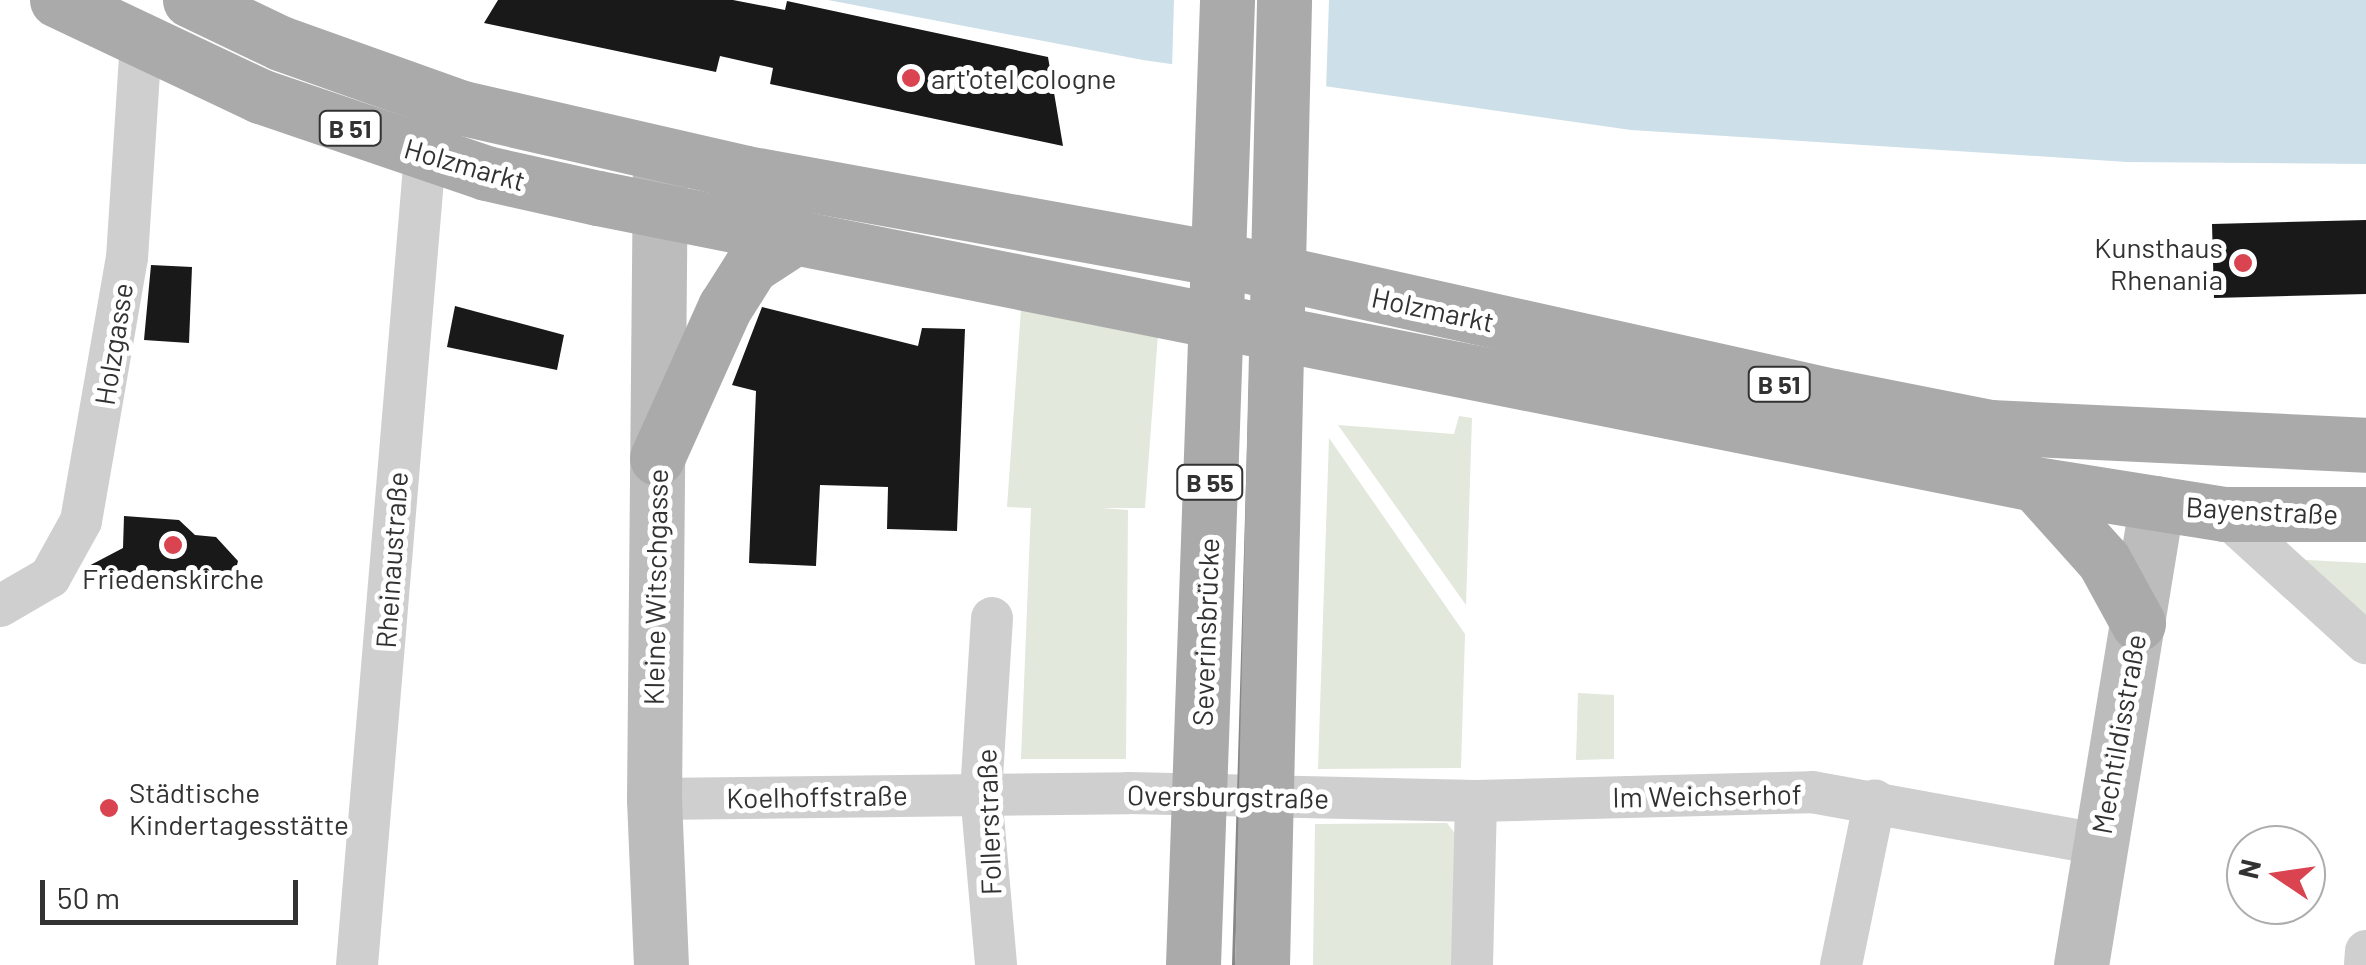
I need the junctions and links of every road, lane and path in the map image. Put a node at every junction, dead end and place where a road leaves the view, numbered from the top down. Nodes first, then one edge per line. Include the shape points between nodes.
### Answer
1 (57, 0) edge
2 (190, 0) edge
3 (1227, 0) edge
4 (1284, 0) edge
5 (141, 43) junction
6 (660, 154) junction
7 (425, 155) junction
8 (660, 209) junction
9 (797, 236) junction
10 (2208, 440) junction
11 (2366, 445) edge
12 (657, 458) junction
13 (2035, 484) junction
14 (2157, 503) junction
15 (2224, 514) junction
16 (2366, 514) edge
17 (0, 606) edge
18 (992, 618) dead end
19 (2138, 623) junction
20 (2366, 644) edge
21 (981, 793) junction
22 (654, 799) junction
23 (1875, 800) junction
24 (1476, 801) junction
25 (2098, 844) junction
26 (2366, 951) edge
27 (357, 965) edge
28 (661, 965) edge
29 (996, 965) edge
30 (1193, 965) edge
31 (1262, 965) edge
32 (1472, 965) edge
33 (1841, 965) edge
34 (2081, 965) edge
35 (2365, 965) edge

1 - 5 main road, Holzmarkt / B 51
2 - 6 main road, Holzmarkt / B 51 via 383,82
3 - 30 main road, Severinsbrücke / B 55, bridge
4 - 31 main road, B 55, bridge
5 - 7 main road, Holzmarkt / B 51
5 - 17 street, Holzgasse via 127,258 82,521 50,577
6 - 8 street
6 - 10 main road, Holzmarkt / B 51 via 1213,258 1990,427
7 - 8 main road, Holzmarkt / B 51
7 - 27 street, Rheinaustraße
8 - 9 main road, Holzmarkt / B 51
8 - 12 street, Kleine Witschgasse
9 - 12 main road via 751,266 724,307
9 - 13 main road, Holzmarkt / B 51
10 - 11 main road, B 51
10 - 14 main road
12 - 22 street, Kleine Witschgasse
13 - 14 main road, Holzmarkt / B 51
13 - 19 main road via 2104,561
14 - 15 main road, Bayenstraße / B 51
14 - 19 street, Mechtildisstraße
15 - 16 main road, Bayenstraße / B 51
15 - 20 street
18 - 21 street, Follerstraße
19 - 25 street, Mechtildisstraße
21 - 22 street, Koelhoffstraße
21 - 24 street, Oversburgstraße
21 - 29 street, Follerstraße
22 - 28 street, Kleine Witschgasse
23 - 24 street, Im Weichserhof via 1812,792
23 - 25 street, Im Weichserhof
23 - 33 street
24 - 32 street
25 - 34 street, Mechtildisstraße
26 - 35 street

